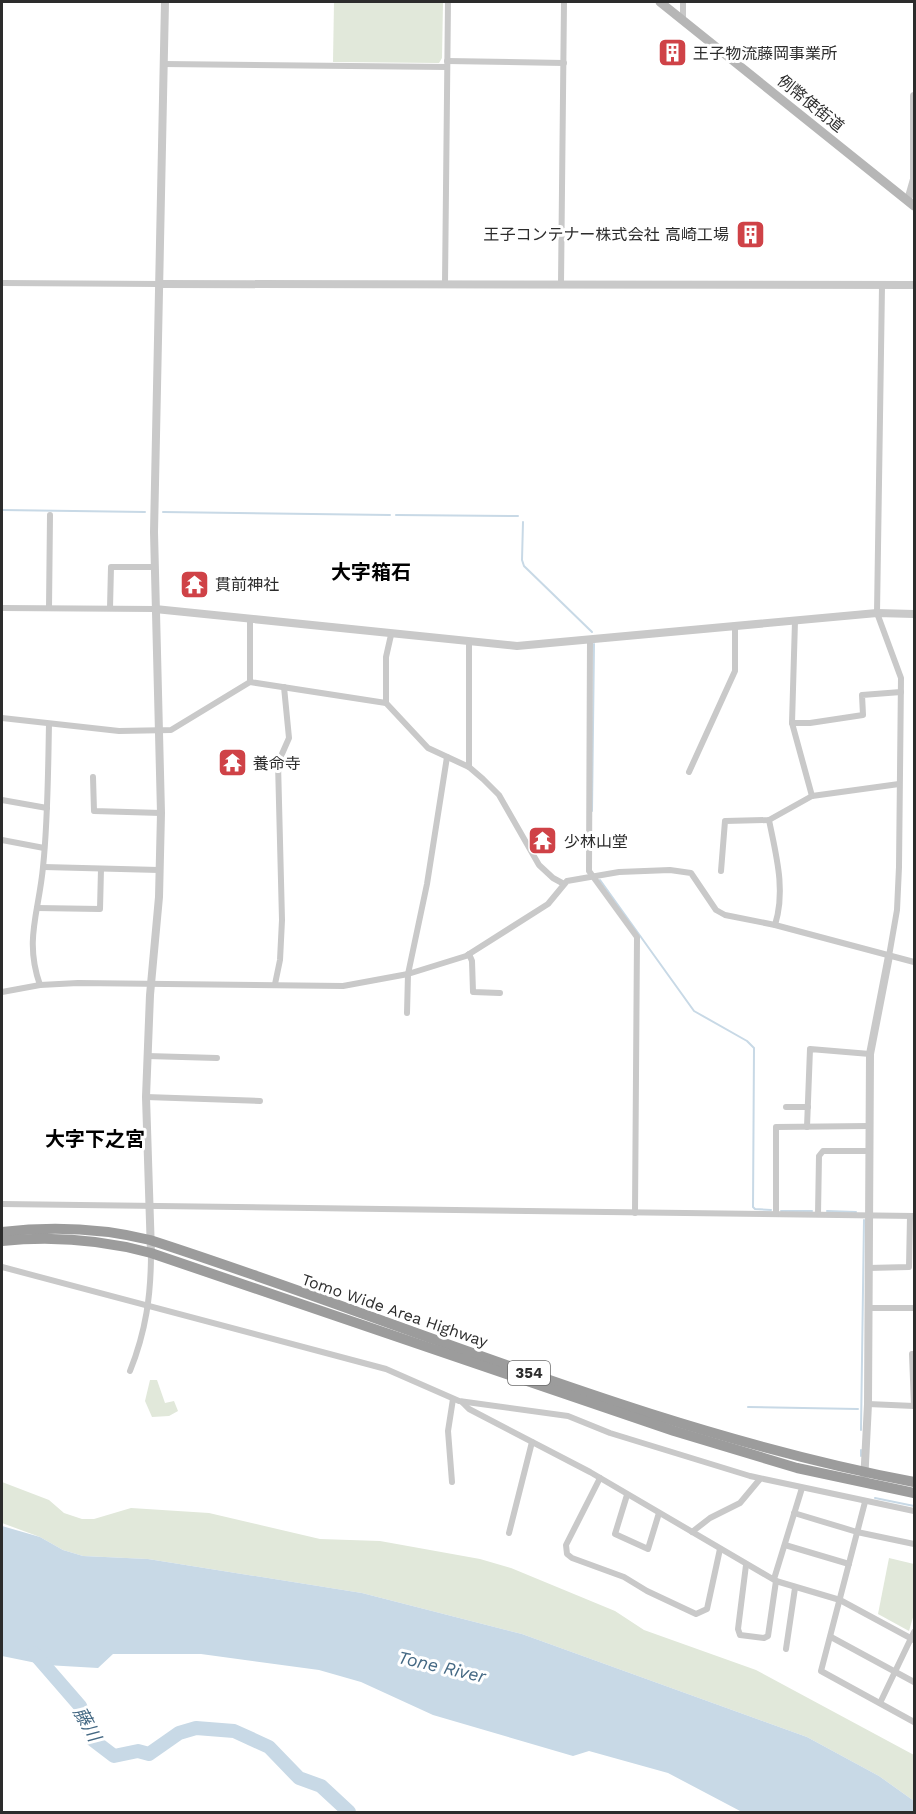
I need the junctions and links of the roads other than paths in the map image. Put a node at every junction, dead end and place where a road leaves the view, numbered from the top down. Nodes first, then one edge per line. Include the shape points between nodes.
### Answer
1 (165, 2) edge
2 (448, 2) edge
3 (564, 2) edge
4 (660, 2) edge
5 (683, 2) edge
6 (683, 20) junction
7 (564, 63) junction
8 (164, 64) junction
9 (447, 64) junction
10 (915, 96) edge
11 (911, 203) edge
12 (2, 283) edge
13 (445, 283) junction
14 (561, 283) junction
15 (160, 284) junction
16 (915, 285) edge
17 (882, 286) junction
18 (50, 515) dead end
19 (154, 567) junction
20 (2, 608) edge
21 (49, 608) junction
22 (110, 608) junction
23 (155, 609) junction
24 (877, 613) junction
25 (915, 614) edge
26 (250, 618) junction
27 (795, 621) junction
28 (735, 627) junction
29 (391, 635) junction
30 (590, 639) junction
31 (469, 643) junction
32 (250, 682) junction
33 (284, 687) junction
34 (901, 692) junction
35 (386, 703) junction
36 (2, 718) edge
37 (792, 723) junction
38 (49, 724) junction
39 (160, 730) junction
40 (447, 757) junction
41 (469, 767) junction
42 (689, 772) dead end
43 (93, 777) dead end
44 (899, 784) junction
45 (812, 796) junction
46 (2, 800) edge
47 (47, 808) junction
48 (161, 813) junction
49 (769, 820) junction
50 (2, 840) edge
51 (44, 848) junction
52 (44, 867) junction
53 (100, 869) junction
54 (159, 870) junction
55 (721, 871) dead end
56 (593, 876) junction
57 (564, 884) junction
58 (37, 908) junction
59 (775, 925) junction
60 (469, 954) junction
61 (889, 956) junction
62 (915, 962) edge
63 (408, 974) junction
64 (275, 984) junction
65 (40, 985) junction
66 (151, 985) junction
67 (2, 992) edge
68 (500, 993) dead end
69 (407, 1013) dead end
70 (870, 1054) junction
71 (147, 1056) junction
72 (217, 1058) dead end
73 (146, 1097) junction
74 (260, 1101) dead end
75 (786, 1107) dead end
76 (808, 1107) junction
77 (869, 1126) junction
78 (807, 1127) junction
79 (869, 1151) junction
80 (2, 1204) edge
81 (149, 1206) junction
82 (635, 1213) junction
83 (776, 1214) junction
84 (818, 1214) junction
85 (868, 1215) junction
86 (912, 1216) edge
87 (2, 1233) edge
88 (150, 1240) junction
89 (2, 1241) edge
90 (151, 1253) junction
91 (2, 1267) edge
92 (868, 1268) junction
93 (150, 1306) junction
94 (868, 1308) junction
95 (915, 1308) edge
96 (915, 1354) edge
97 (130, 1371) dead end
98 (453, 1399) junction
99 (462, 1402) junction
100 (868, 1404) junction
101 (914, 1406) edge
102 (532, 1442) junction
103 (864, 1471) junction
104 (600, 1478) junction
105 (760, 1479) junction
106 (452, 1482) dead end
107 (915, 1482) edge
108 (864, 1483) junction
109 (802, 1488) junction
110 (915, 1493) edge
111 (627, 1495) junction
112 (865, 1502) junction
113 (915, 1511) edge
114 (659, 1513) junction
115 (794, 1513) junction
116 (692, 1532) junction
117 (857, 1532) junction
118 (509, 1533) dead end
119 (915, 1544) edge
120 (785, 1545) junction
121 (720, 1549) junction
122 (849, 1564) junction
123 (746, 1565) junction
124 (775, 1580) junction
125 (795, 1588) junction
126 (840, 1599) junction
127 (915, 1632) edge
128 (831, 1637) junction
129 (914, 1640) edge
130 (786, 1649) dead end
131 (895, 1671) junction
132 (915, 1682) edge
133 (880, 1702) junction
134 (915, 1722) edge

1 - 8 street
2 - 9 street
3 - 7 street
4 - 6 main road, 例幣使街道
5 - 6 street
6 - 11 main road, 例幣使街道
7 - 9 street
7 - 14 street
8 - 9 street
8 - 15 street
9 - 13 street
10 - 11 street
12 - 15 street
13 - 14 street
13 - 15 street
14 - 17 street
15 - 19 street
16 - 17 street
17 - 24 street
18 - 21 street
19 - 22 street via 111,567
19 - 23 street
20 - 21 street
21 - 22 street
22 - 23 street
23 - 26 street
23 - 39 street
24 - 25 street
24 - 27 street
24 - 34 street via 902,678
26 - 29 street
26 - 32 street
27 - 28 street
27 - 37 street
28 - 30 street
28 - 42 street via 735,671
29 - 31 street
29 - 35 street via 386,657
30 - 31 street via 517,646
30 - 56 street via 589,871
31 - 41 street
32 - 33 street
32 - 39 street via 177,728
33 - 35 street
33 - 64 street via 289,738 278,763 282,920
34 - 37 street via 862,695 863,714
34 - 44 street
35 - 40 street via 428,747
36 - 38 street
37 - 45 street
38 - 39 street via 119,731
38 - 47 street
39 - 48 street
40 - 41 street
40 - 63 street
41 - 57 street via 499,795 539,865
43 - 48 street via 94,811
44 - 45 street
44 - 61 street via 897,910
45 - 49 street
46 - 47 street
47 - 51 street
48 - 54 street
49 - 55 street via 725,821
49 - 59 street via 781,905
50 - 51 street
51 - 52 street
52 - 53 street
52 - 58 street
53 - 54 street
53 - 58 street via 100,909
54 - 66 street
56 - 57 street
56 - 59 street via 670,870 691,873 720,913
56 - 82 street via 637,937
57 - 60 street via 548,904
58 - 65 street via 31,946
59 - 61 street
60 - 63 street
60 - 68 street via 473,993
61 - 62 street
61 - 70 street
63 - 64 street via 343,986
63 - 69 street
64 - 66 street
65 - 66 street
65 - 67 street
66 - 71 street
70 - 76 street via 810,1049
70 - 77 street
71 - 72 street
71 - 73 street
73 - 74 street
73 - 81 street
75 - 76 street
76 - 78 street
77 - 78 street
77 - 79 street
78 - 83 street via 776,1127
79 - 84 street via 824,1151 819,1156
79 - 85 street
80 - 81 street
81 - 82 street
81 - 88 street
82 - 83 street
83 - 84 street
84 - 85 street
85 - 86 street
85 - 92 street
86 - 92 street via 909,1267
87 - 88 highway, Tomo Wide Area Highway / 354 via 63,1228
88 - 90 street
88 - 103 highway, Tomo Wide Area Highway / 354 via 632,1409 725,1438
89 - 90 highway, Tomo Wide Area Highway / 354 via 85,1241
90 - 93 street
90 - 108 highway, Tomo Wide Area Highway / 354 via 674,1431
91 - 93 street
92 - 94 street
93 - 97 street
93 - 98 street via 386,1369
94 - 95 street
94 - 100 street
96 - 101 street
98 - 99 street
98 - 106 street via 448,1431
99 - 102 street
99 - 105 street via 568,1416 620,1437
100 - 101 street
100 - 103 street
102 - 104 street
102 - 118 street
103 - 107 highway, Tomo Wide Area Highway / 354
103 - 108 street
104 - 111 street
104 - 121 street via 566,1545 572,1558 624,1577 696,1614 707,1609
105 - 109 street
105 - 116 street via 740,1503
108 - 110 highway, Tomo Wide Area Highway / 354
109 - 112 street
109 - 115 street
111 - 114 street
111 - 114 street via 615,1534 648,1549
112 - 113 street
112 - 117 street
114 - 116 street
115 - 117 street
115 - 120 street
116 - 121 street
117 - 119 street
117 - 122 street
120 - 122 street
120 - 124 street
121 - 123 street
122 - 126 street
123 - 124 street
123 - 124 street via 740,1635 768,1636
124 - 125 street
125 - 126 street
125 - 130 street
126 - 128 street
126 - 129 street
127 - 129 street
128 - 131 street
128 - 133 street via 821,1671
129 - 131 street
131 - 132 street
131 - 133 street
133 - 134 street

